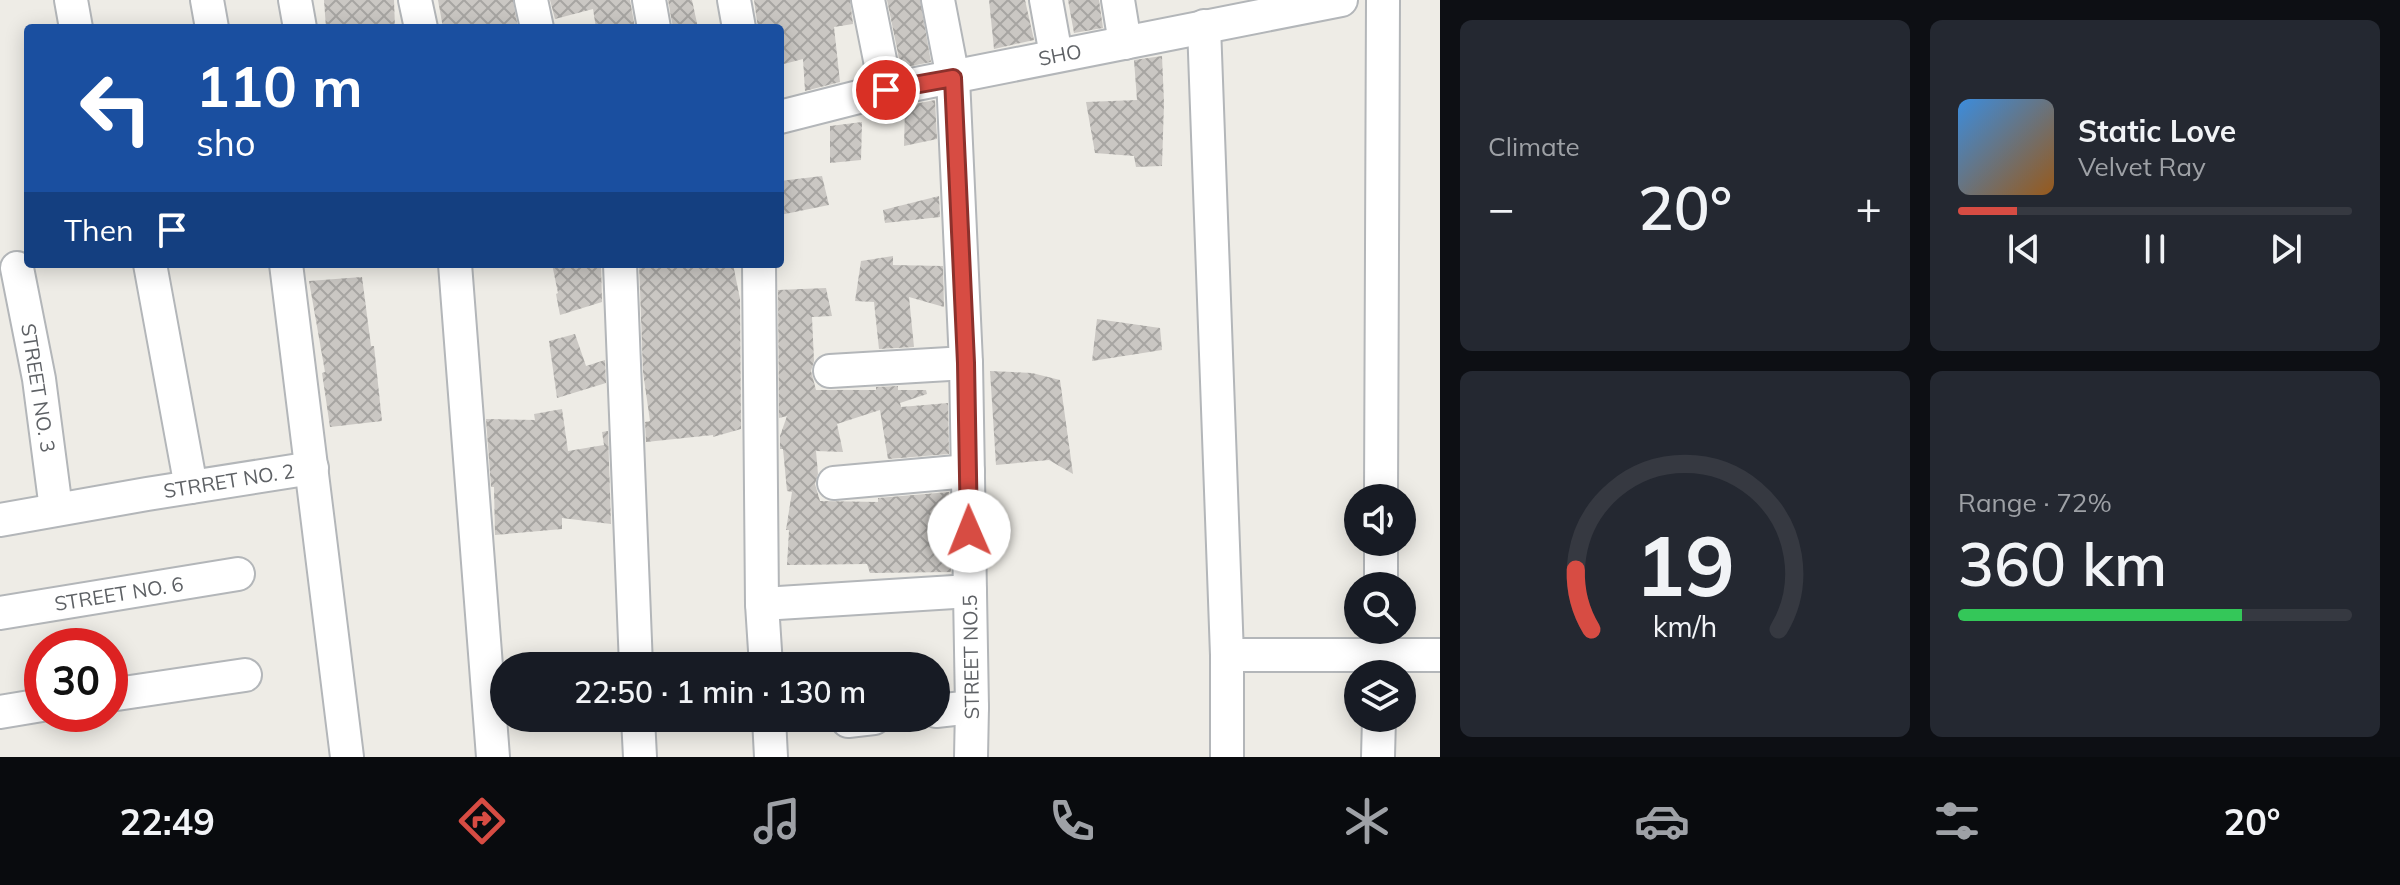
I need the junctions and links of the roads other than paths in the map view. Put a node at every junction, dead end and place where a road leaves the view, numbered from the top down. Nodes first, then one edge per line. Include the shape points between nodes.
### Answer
1 (71, 0) edge
2 (207, 0) edge
3 (295, 0) edge
4 (415, 0) edge
5 (531, 0) edge
6 (649, 0) edge
7 (734, 0) edge
8 (868, 0) edge
9 (938, 0) edge
10 (1046, 0) edge
11 (1118, 0) edge
12 (1341, 0) edge
13 (1383, 0) edge
14 (1261, 7) edge
15 (75, 24) edge
16 (211, 24) edge
17 (299, 24) edge
18 (420, 24) edge
19 (536, 24) edge
20 (653, 24) edge
21 (738, 24) edge
22 (1204, 26) junction
23 (1125, 43) junction
24 (1056, 55) junction
25 (953, 78) junction
26 (886, 90) junction
27 (784, 116) edge
28 (18, 268) edge
29 (151, 268) edge
30 (287, 268) edge
31 (455, 268) edge
32 (620, 268) edge
33 (759, 268) edge
34 (966, 363) junction
35 (830, 371) dead end
36 (312, 468) junction
37 (968, 471) junction
38 (834, 483) dead end
39 (1381, 484) edge
40 (191, 487) junction
41 (56, 509) junction
42 (0, 520) edge
43 (238, 574) dead end
44 (970, 591) junction
45 (762, 604) junction
46 (0, 613) edge
47 (635, 652) edge
48 (765, 652) edge
49 (1381, 653) edge
50 (1227, 655) junction
51 (1440, 655) edge
52 (245, 675) dead end
53 (128, 692) edge
54 (972, 707) junction
55 (24, 708) edge
56 (950, 709) edge
57 (0, 712) edge
58 (639, 732) edge
59 (770, 732) edge
60 (1379, 732) edge
61 (342, 756) edge
62 (493, 757) edge
63 (640, 757) edge
64 (771, 757) edge
65 (971, 757) edge
66 (1227, 757) edge
67 (1378, 757) edge

1 - 15 street
2 - 16 street
3 - 17 street
4 - 18 street
5 - 19 street
6 - 20 street
7 - 21 street
8 - 26 street
9 - 25 street, STREET NO.5
10 - 24 street
11 - 23 street
12 - 14 street, SHO
13 - 39 street
14 - 22 street, SHO
22 - 23 street, SHO
22 - 50 street
23 - 24 street, SHO
24 - 25 street, SHO
25 - 26 street, SHO
25 - 34 street, STREET NO.5
26 - 27 street, SHO
28 - 41 street, STREET NO. 3
29 - 40 street
30 - 36 street
31 - 62 street
32 - 47 street
33 - 45 street
34 - 35 street
34 - 37 street, STREET NO.5
36 - 40 street, STRRET NO. 2
36 - 61 street
37 - 38 street
37 - 44 street, STREET NO.5
40 - 41 street, STRRET NO. 2
41 - 42 street, STRRET NO. 2
43 - 46 street, STREET NO. 6
44 - 45 street
44 - 54 street, STREET NO.5
45 - 48 street
49 - 50 street
49 - 51 street
50 - 66 street
52 - 53 street
54 - 56 street
54 - 65 street, STREET NO.5
55 - 57 street
58 - 63 street
59 - 64 street
60 - 67 street

